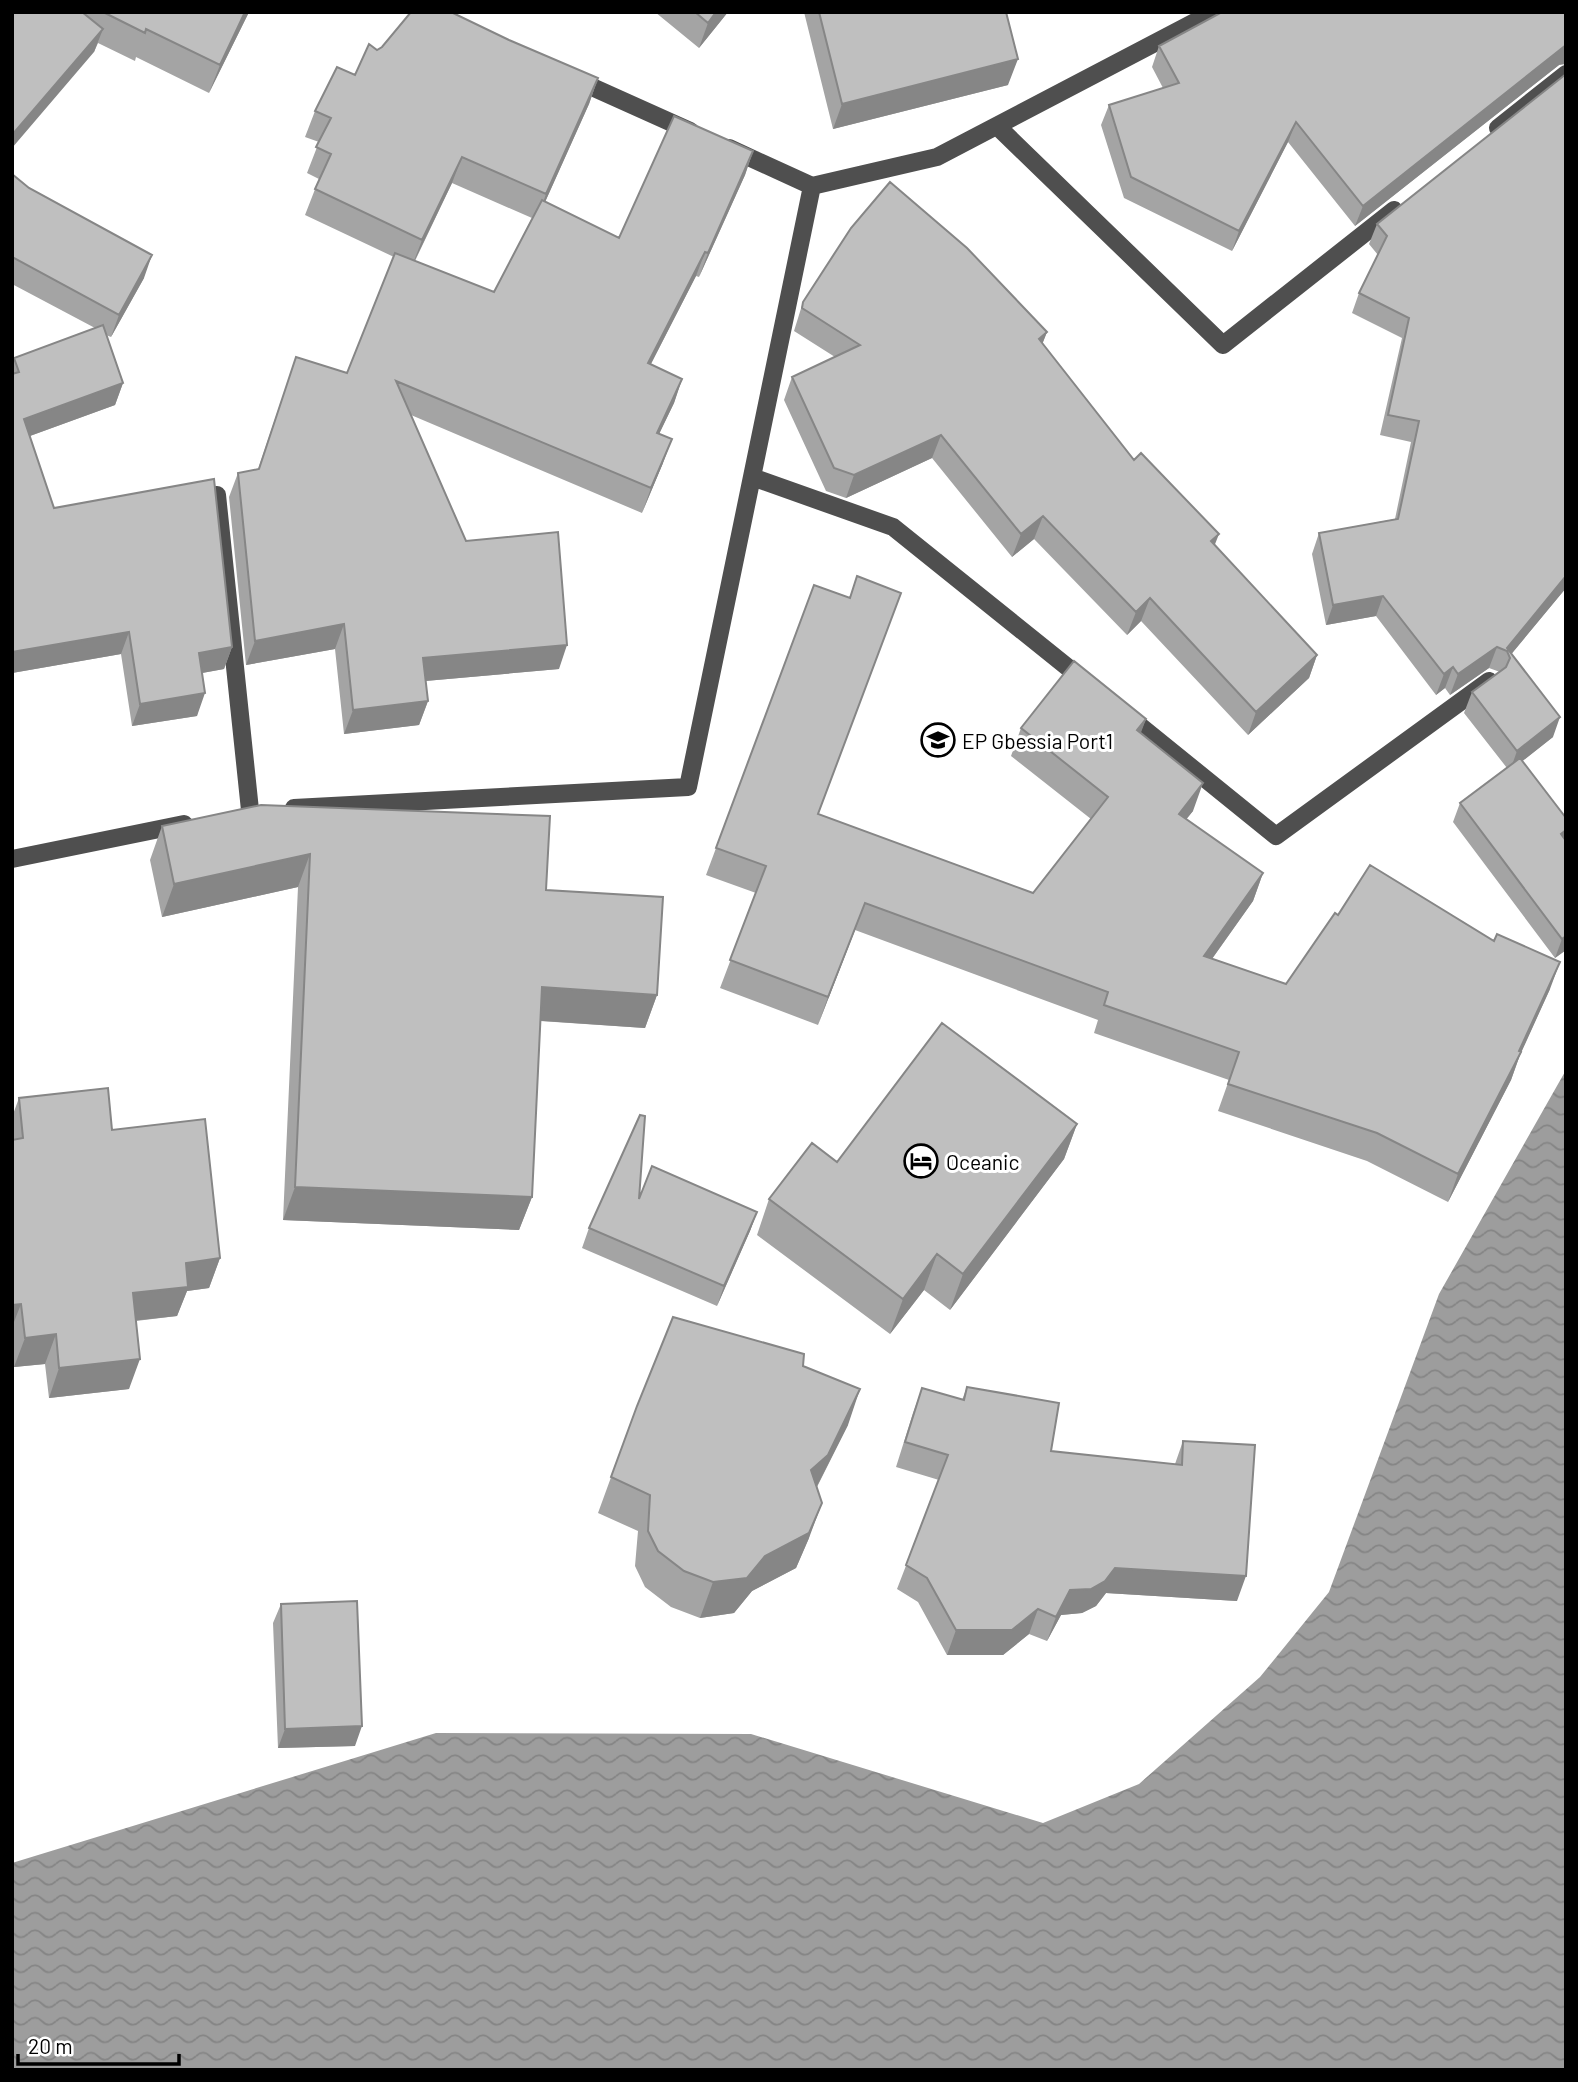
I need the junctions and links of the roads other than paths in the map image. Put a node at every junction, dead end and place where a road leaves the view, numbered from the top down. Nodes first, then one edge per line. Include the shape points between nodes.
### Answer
1 (1214, 12) edge
2 (561, 72) edge
3 (1566, 74) edge
4 (997, 126) junction
5 (1480, 142) edge
6 (812, 186) junction
7 (1405, 201) edge
8 (752, 477) junction
9 (217, 495) edge
10 (1491, 679) edge
11 (197, 821) edge
12 (12, 859) edge

1 - 4 street
2 - 6 street
3 - 5 street
4 - 6 street via 937,157
4 - 7 street via 1223,345
6 - 8 street
8 - 9 street via 688,787 257,810
8 - 10 street via 893,527 1276,836
11 - 12 street

